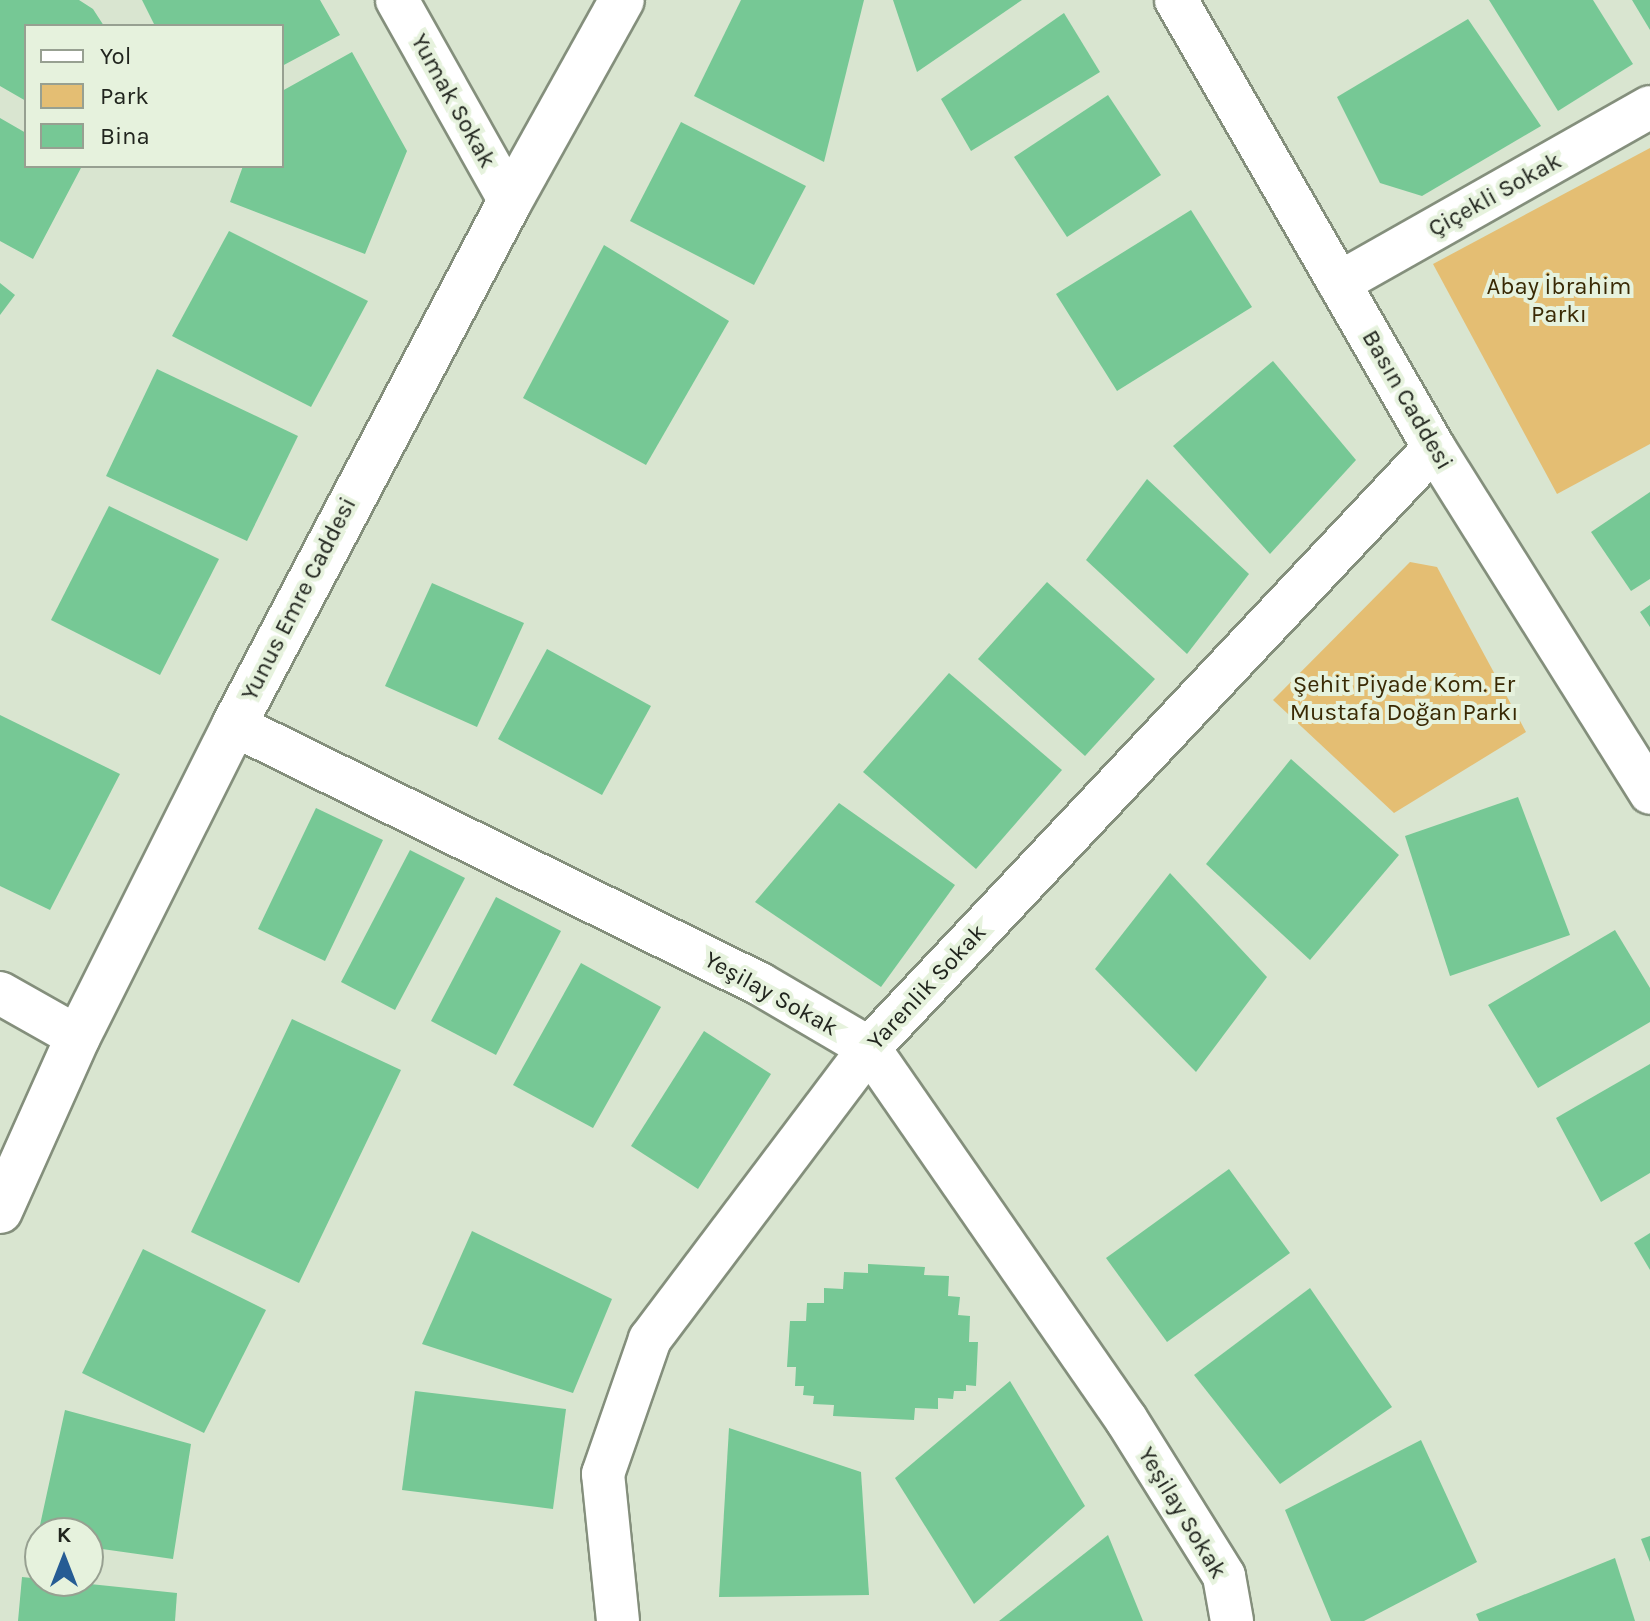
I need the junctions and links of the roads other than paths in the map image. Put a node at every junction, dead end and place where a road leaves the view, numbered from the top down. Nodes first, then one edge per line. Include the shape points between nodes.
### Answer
1 (397, 0) edge
2 (622, 0) edge
3 (1176, 0) edge
4 (1650, 107) edge
5 (510, 201) junction
6 (1339, 283) junction
7 (1434, 448) junction
8 (234, 725) junction
9 (1650, 793) edge
10 (0, 993) edge
11 (78, 1037) junction
12 (869, 1048) junction
13 (0, 1211) edge
14 (618, 1621) edge
15 (1232, 1621) edge

1 - 5 street, Yumak Sokak
2 - 5 main road, Yunus Emre Caddesi
3 - 6 street, Basın Caddesi
4 - 6 street, Çiçekli Sokak
5 - 8 main road, Yunus Emre Caddesi
6 - 7 street, Basın Caddesi
7 - 9 street, Basın Caddesi
7 - 12 street, Yarenlik Sokak
8 - 11 main road, Yunus Emre Caddesi
8 - 12 street, Yeşilay Sokak via 760,984
10 - 11 street
11 - 13 main road, Yunus Emre Caddesi
12 - 14 street, Yarenlik Sokak via 650,1339 603,1474
12 - 15 street, Yeşilay Sokak via 1126,1419 1224,1576

